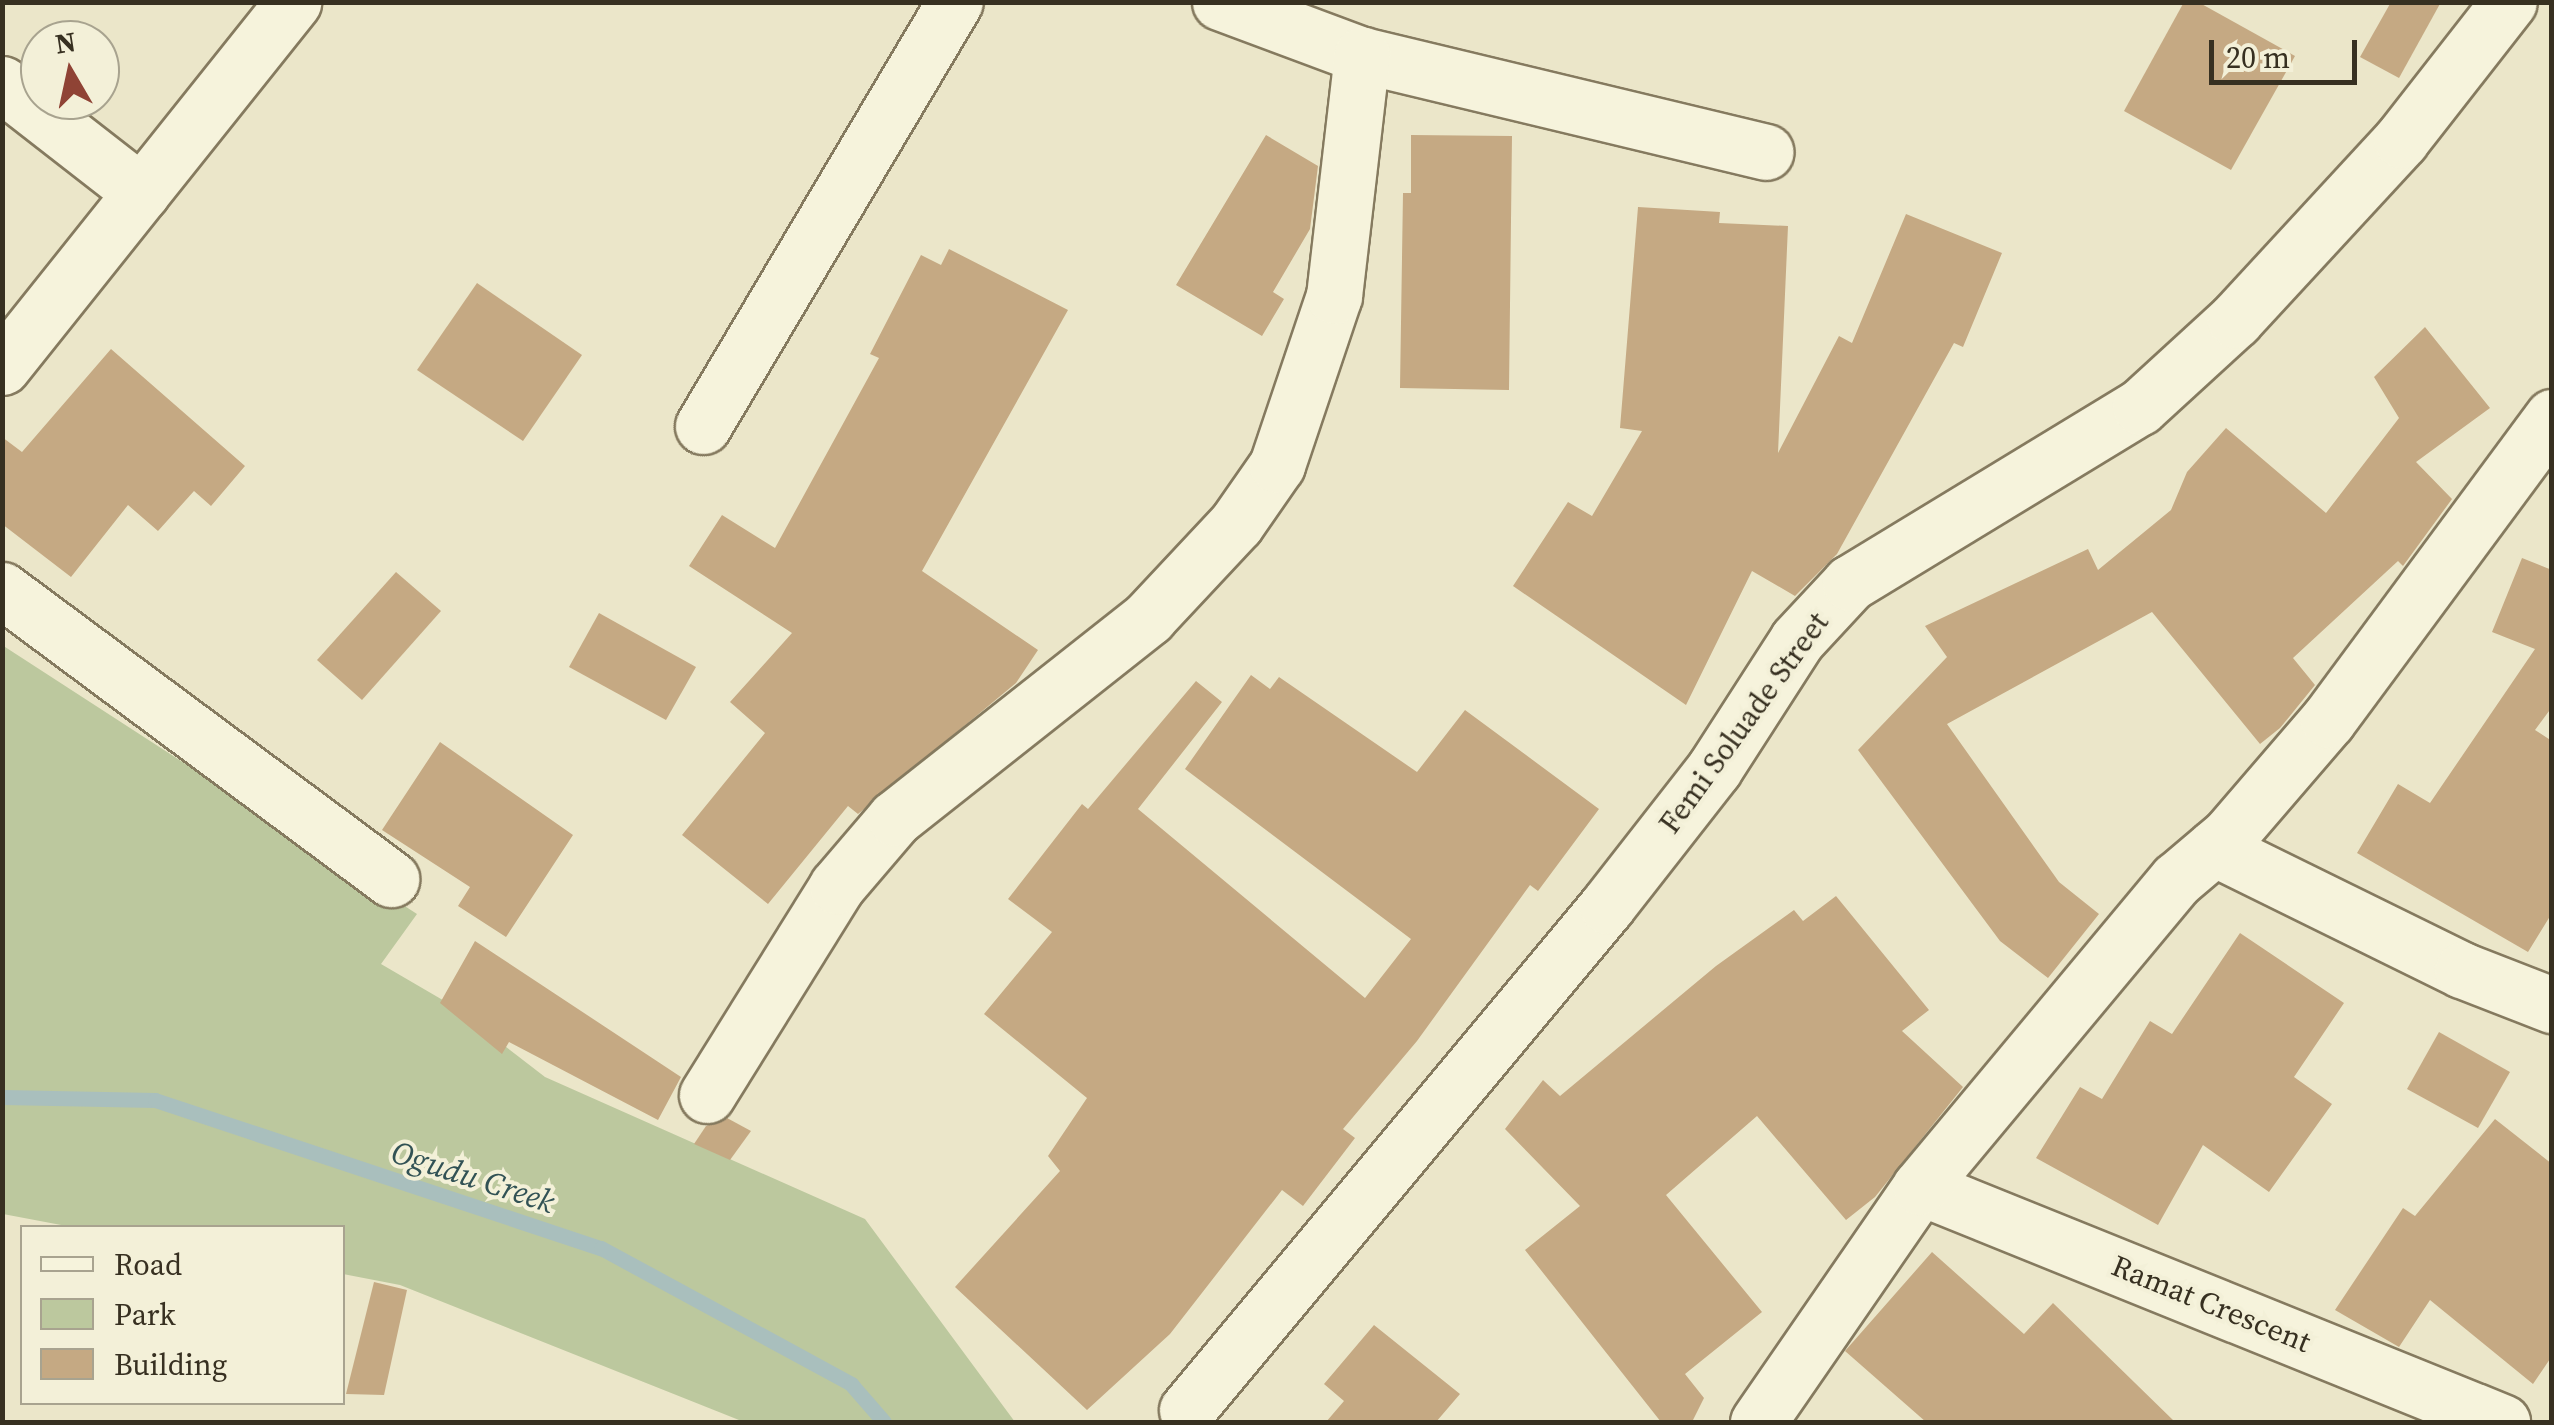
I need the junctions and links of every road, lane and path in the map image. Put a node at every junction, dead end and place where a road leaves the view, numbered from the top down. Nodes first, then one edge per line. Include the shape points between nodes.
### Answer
1 (293, 2) edge
2 (955, 2) edge
3 (1220, 2) edge
4 (2509, 2) edge
5 (1362, 55) junction
6 (2, 84) edge
7 (1765, 152) dead end
8 (142, 194) junction
9 (2, 367) edge
10 (2552, 418) edge
11 (703, 426) dead end
12 (2, 590) edge
13 (2214, 848) junction
14 (390, 879) dead end
15 (2552, 1005) edge
16 (707, 1095) dead end
17 (1920, 1186) junction
18 (1187, 1410) dead end
19 (1758, 1422) edge
20 (2502, 1422) edge

1 - 8 street
2 - 11 street
3 - 5 street
4 - 18 street, Femi Soluade Street via 2400,140 2235,320 2140,407 2036,476 1850,583 1797,640 1714,769 1607,906
5 - 7 street
5 - 16 street via 1334,296 1277,465 1236,524 1148,618 895,818 837,886
6 - 8 street
8 - 9 street
10 - 13 street via 2328,720
12 - 14 street
13 - 15 street via 2462,970
13 - 17 street via 2176,880
17 - 19 street
17 - 20 street, Ramat Crescent

